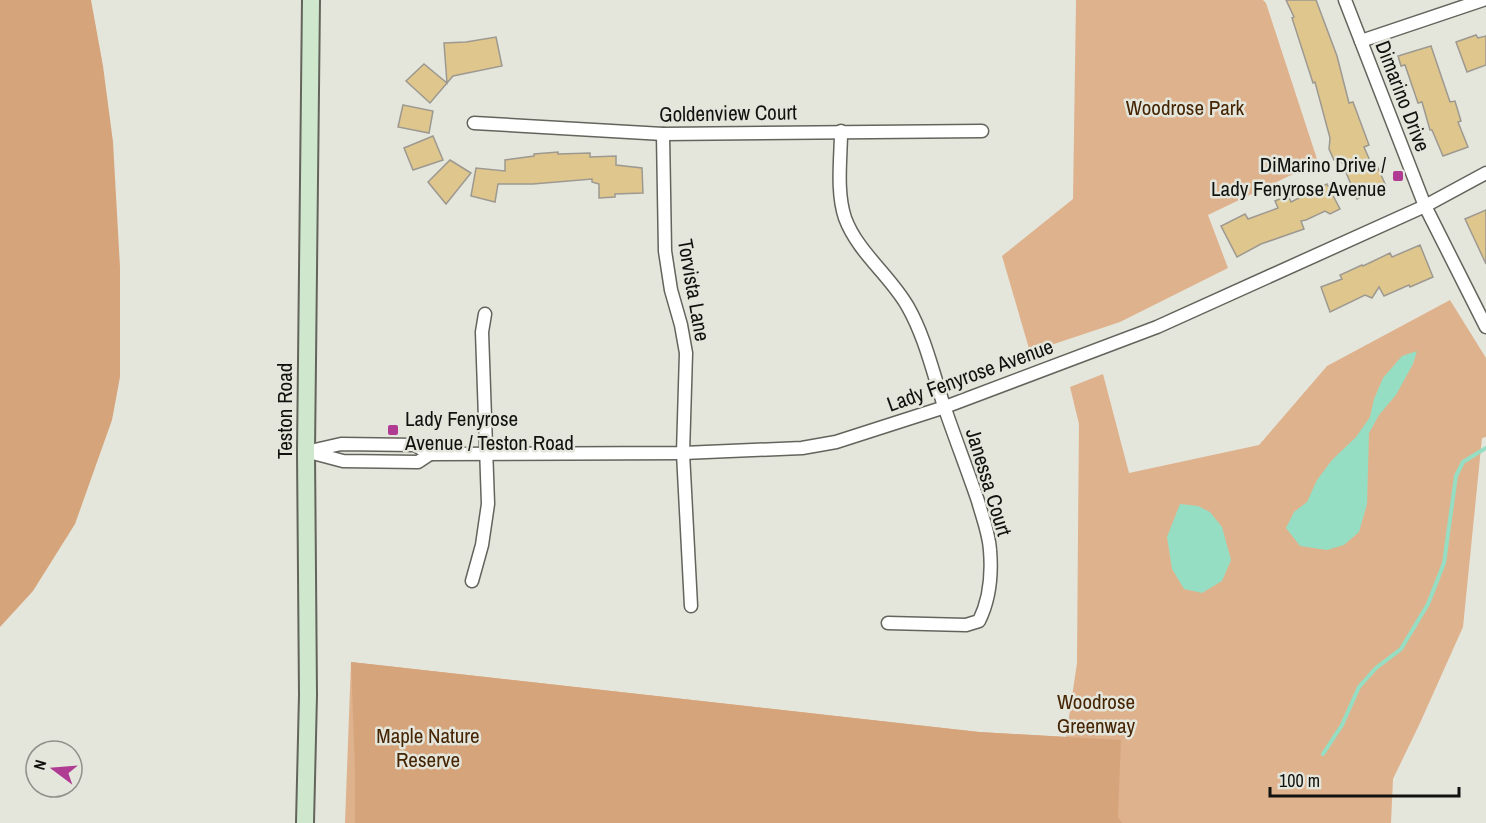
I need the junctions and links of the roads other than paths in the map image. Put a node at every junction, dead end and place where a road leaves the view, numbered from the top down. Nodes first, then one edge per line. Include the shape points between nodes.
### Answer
1 (311, 0) edge
2 (1346, 0) edge
3 (1483, 0) edge
4 (1361, 41) junction
5 (474, 123) dead end
6 (841, 131) junction
7 (982, 131) dead end
8 (663, 134) junction
9 (1486, 173) edge
10 (1425, 206) junction
11 (485, 314) dead end
12 (1486, 327) edge
13 (945, 407) junction
14 (306, 452) junction
15 (485, 453) junction
16 (683, 453) junction
17 (430, 454) junction
18 (472, 581) dead end
19 (691, 606) dead end
20 (888, 623) dead end
21 (305, 823) edge

1 - 14 main road, Teston Road
2 - 4 street, Dimarino Drive
3 - 4 street
4 - 10 street, Dimarino Drive
5 - 8 street, Goldenview Court
6 - 7 street, Goldenview Court
6 - 8 street, Goldenview Court
6 - 13 street, Janessa Court via 845,216 868,257 908,306
8 - 16 street, Torvista Lane via 665,251 686,353
9 - 10 street, Lady Fenyrose Avenue
10 - 12 street, Dimarino Drive
10 - 13 street, Lady Fenyrose Avenue via 1157,327
11 - 15 street
13 - 16 street, Lady Fenyrose Avenue via 836,442 802,448
13 - 20 street, Janessa Court via 990,548 987,607 979,621 966,625
14 - 17 street, Lady Fenyrose Avenue via 342,444 415,445
14 - 17 street, Lady Fenyrose Avenue via 343,461 418,462
14 - 21 main road, Teston Road
15 - 16 street, Lady Fenyrose Avenue
15 - 17 street, Lady Fenyrose Avenue
15 - 18 street via 487,523
16 - 19 street, Torvista Lane

